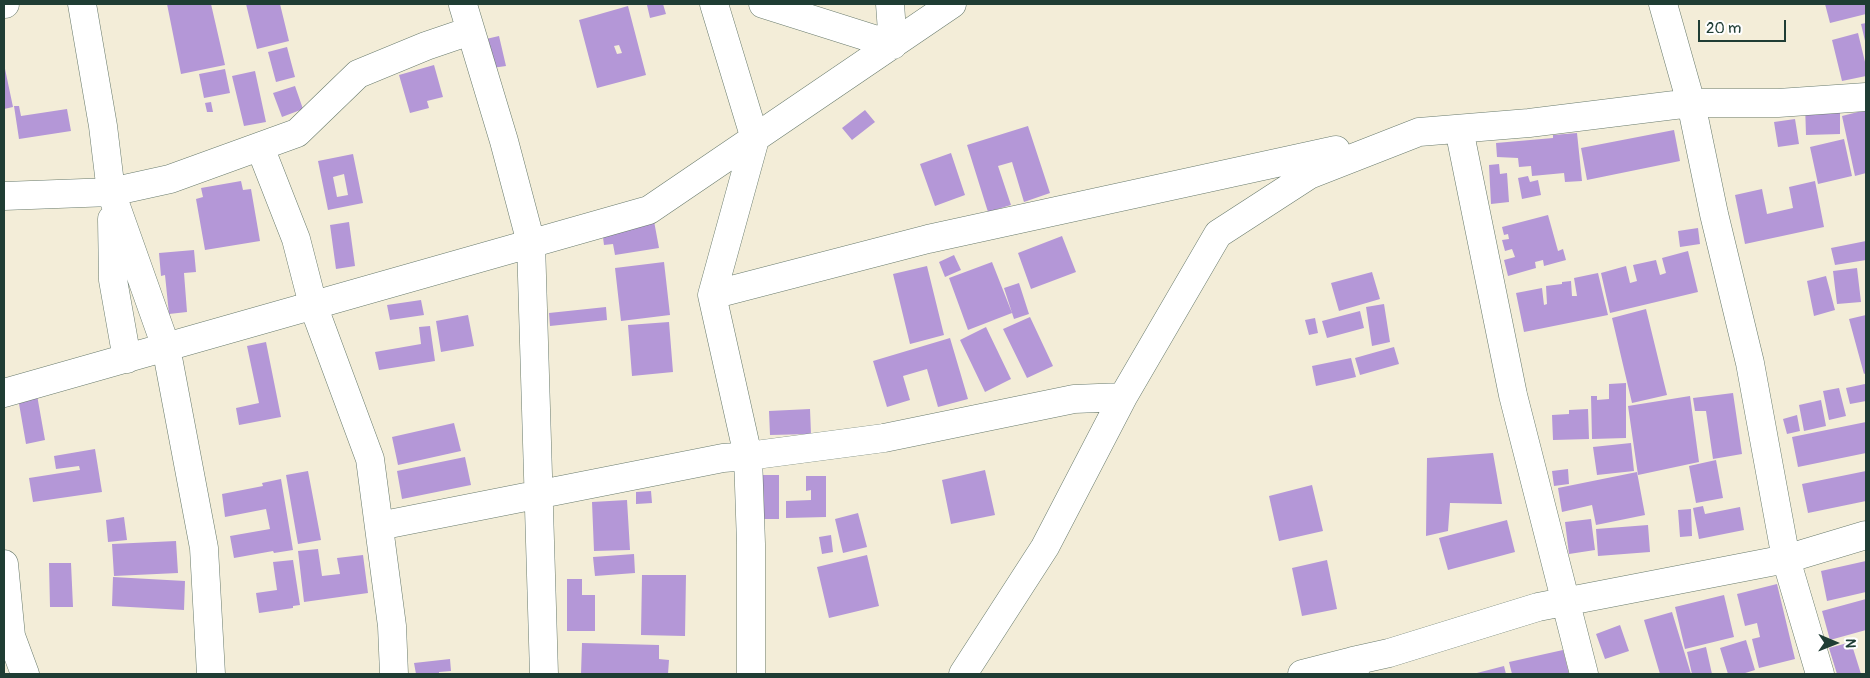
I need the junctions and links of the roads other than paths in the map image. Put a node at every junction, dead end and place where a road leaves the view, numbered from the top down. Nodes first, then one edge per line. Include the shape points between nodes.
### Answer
1 (82, 4) edge
2 (464, 4) edge
3 (714, 4) edge
4 (763, 4) edge
5 (890, 4) edge
6 (952, 4) edge
7 (1663, 4) edge
8 (470, 31) junction
9 (893, 45) junction
10 (1866, 97) edge
11 (1690, 104) junction
12 (1459, 129) junction
13 (1420, 132) junction
14 (756, 139) junction
15 (260, 147) junction
16 (4, 190) edge
17 (111, 192) junction
18 (4, 196) edge
19 (531, 243) junction
20 (712, 295) junction
21 (313, 305) junction
22 (166, 347) junction
23 (127, 359) junction
24 (4, 393) edge
25 (1123, 397) junction
26 (748, 456) junction
27 (539, 493) junction
28 (379, 526) junction
29 (1866, 535) edge
30 (1786, 559) junction
31 (4, 564) edge
32 (1565, 601) junction
33 (1354, 667) edge
34 (25, 674) edge
35 (211, 674) edge
36 (394, 674) edge
37 (544, 674) edge
38 (751, 674) edge
39 (963, 674) edge
40 (1302, 674) edge
41 (1584, 674) edge
42 (1820, 674) edge

1 - 17 street via 104,126
2 - 8 street
3 - 14 street
4 - 9 street
5 - 9 street
6 - 9 street
7 - 11 street
8 - 15 street via 358,74 297,133
8 - 19 street
9 - 14 street
10 - 11 street
11 - 12 street
11 - 30 street via 1750,363
12 - 13 street
12 - 32 street via 1513,395
13 - 20 street via 928,239
13 - 25 street via 1309,175 1218,234
14 - 19 street via 650,210
14 - 20 street
15 - 17 street via 170,180
15 - 21 street via 296,239
16 - 17 street via 21,186
17 - 18 street
17 - 22 street
17 - 23 street via 113,280
19 - 21 street
19 - 27 street
20 - 26 street
21 - 22 street
21 - 28 street via 370,459
22 - 23 street
22 - 35 street via 204,548
23 - 24 street
25 - 26 street via 1074,398 884,438
25 - 39 street via 1045,547
26 - 27 street
26 - 38 street
27 - 28 street
27 - 37 street
28 - 36 street via 392,626
29 - 30 street
30 - 32 street
30 - 42 street
31 - 34 street via 11,636
32 - 33 street via 1538,606 1388,653
32 - 41 street
33 - 40 street

